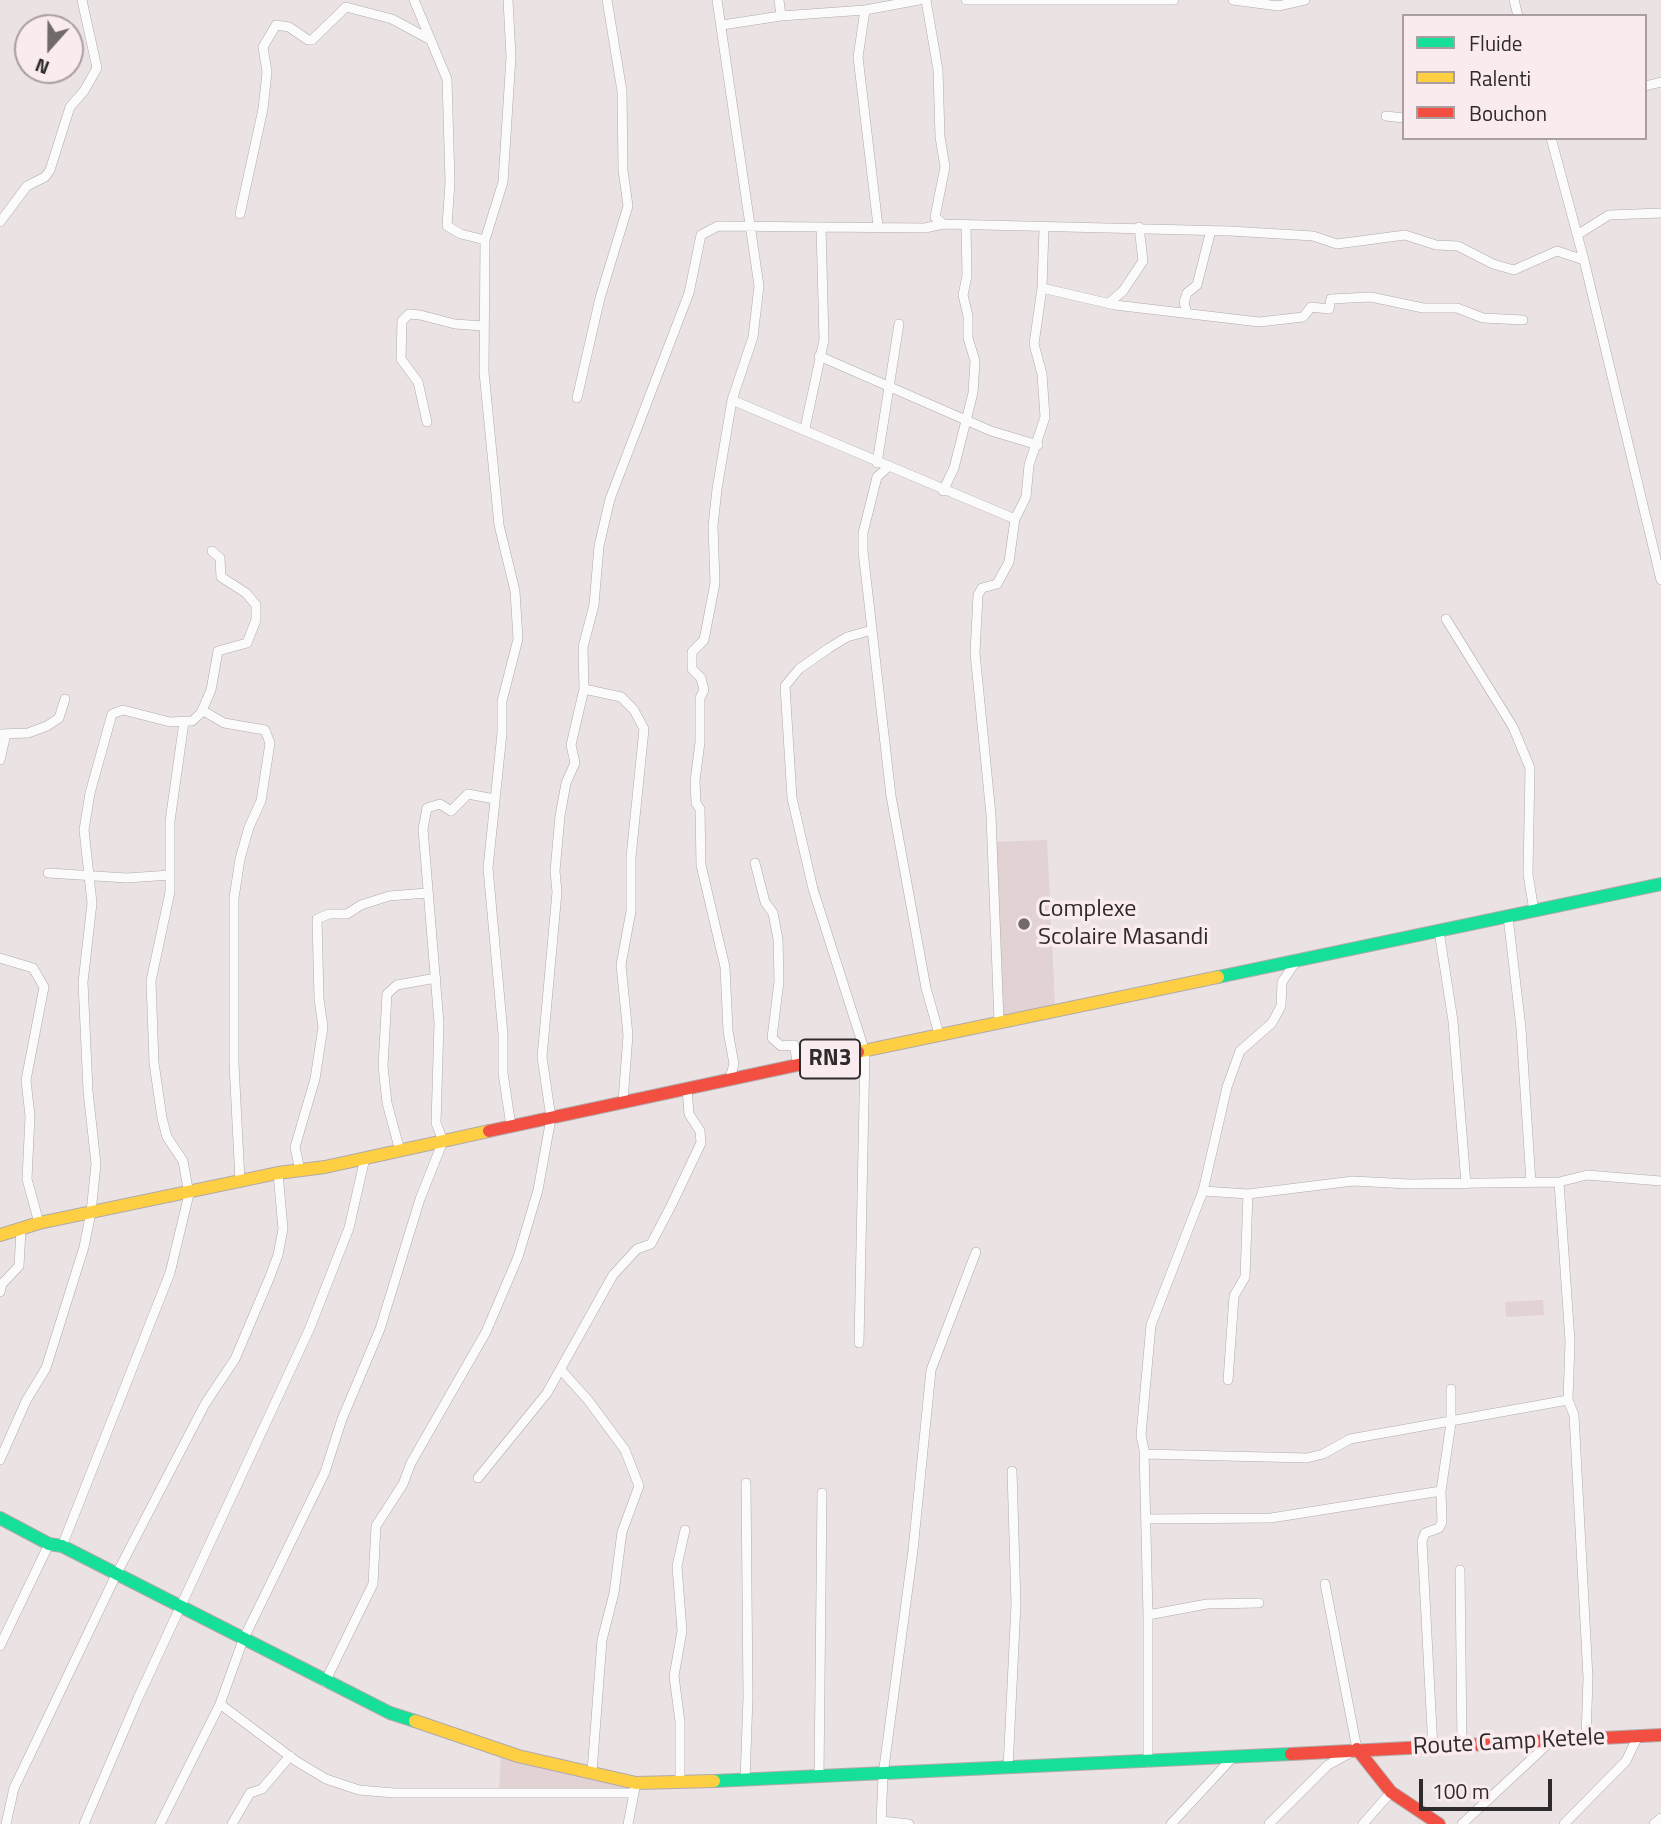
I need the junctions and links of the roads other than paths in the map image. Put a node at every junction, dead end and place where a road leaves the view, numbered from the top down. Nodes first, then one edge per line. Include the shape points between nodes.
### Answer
1 (82, 0) edge
2 (414, 0) edge
3 (508, 0) edge
4 (607, 0) edge
5 (717, 0) edge
6 (779, 0) edge
7 (919, 0) edge
8 (926, 0) edge
9 (966, 0) edge
10 (1174, 0) edge
11 (1233, 0) edge
12 (1305, 0) edge
13 (1140, 1) edge
14 (865, 10) junction
15 (781, 16) junction
16 (722, 24) junction
17 (431, 40) junction
18 (1386, 116) dead end
19 (1402, 118) edge
20 (1552, 140) edge
21 (1661, 213) edge
22 (240, 214) dead end
23 (0, 222) edge
24 (943, 225) junction
25 (878, 226) junction
26 (966, 226) junction
27 (821, 227) junction
28 (1139, 227) junction
29 (751, 228) junction
30 (1044, 228) junction
31 (1211, 230) junction
32 (1577, 235) junction
33 (485, 240) junction
34 (1584, 260) junction
35 (1042, 288) junction
36 (1110, 302) junction
37 (1187, 314) junction
38 (1523, 320) dead end
39 (899, 324) dead end
40 (483, 326) junction
41 (819, 356) junction
42 (891, 387) junction
43 (577, 398) dead end
44 (732, 400) junction
45 (968, 418) junction
46 (427, 422) dead end
47 (805, 428) junction
48 (1038, 445) junction
49 (877, 463) junction
50 (888, 467) junction
51 (943, 491) junction
52 (1015, 519) junction
53 (212, 551) dead end
54 (1661, 580) edge
55 (1446, 619) dead end
56 (872, 630) junction
57 (584, 689) junction
58 (65, 699) dead end
59 (202, 710) junction
60 (184, 722) junction
61 (3, 734) edge
62 (0, 760) edge
63 (494, 799) junction
64 (755, 863) dead end
65 (48, 873) dead end
66 (89, 875) junction
67 (170, 875) junction
68 (1661, 884) edge
69 (427, 893) junction
70 (1534, 911) junction
71 (1508, 917) junction
72 (1439, 931) junction
73 (0, 958) edge
74 (1296, 961) junction
75 (436, 978) junction
76 (999, 1022) junction
77 (939, 1034) junction
78 (865, 1051) junction
79 (734, 1064) junction
80 (798, 1065) junction
81 (749, 1076) junction
82 (729, 1080) junction
83 (687, 1088) junction
84 (623, 1101) junction
85 (551, 1118) junction
86 (511, 1126) junction
87 (443, 1141) junction
88 (429, 1144) junction
89 (400, 1151) junction
90 (436, 1158) junction
91 (359, 1164) junction
92 (300, 1171) junction
93 (278, 1173) junction
94 (240, 1181) junction
95 (1661, 1181) edge
96 (1559, 1182) junction
97 (1531, 1183) junction
98 (1466, 1184) junction
99 (1203, 1191) junction
100 (189, 1194) junction
101 (1248, 1194) junction
102 (91, 1212) junction
103 (39, 1223) junction
104 (21, 1230) junction
105 (0, 1234) edge
106 (976, 1252) dead end
107 (0, 1292) edge
108 (859, 1343) dead end
109 (561, 1370) junction
110 (1228, 1380) dead end
111 (1451, 1389) dead end
112 (1568, 1400) junction
113 (1451, 1423) junction
114 (1144, 1454) junction
115 (0, 1460) edge
116 (1012, 1471) dead end
117 (478, 1478) dead end
118 (746, 1483) dead end
119 (1441, 1491) junction
120 (822, 1493) dead end
121 (0, 1518) edge
122 (1146, 1519) junction
123 (685, 1531) dead end
124 (55, 1545) junction
125 (1460, 1570) dead end
126 (116, 1575) junction
127 (1325, 1584) dead end
128 (1259, 1603) dead end
129 (181, 1608) junction
130 (1148, 1615) junction
131 (243, 1640) junction
132 (0, 1646) edge
133 (325, 1682) junction
134 (220, 1704) junction
135 (1661, 1735) edge
136 (1638, 1736) junction
137 (1586, 1738) junction
138 (1551, 1741) junction
139 (1462, 1746) junction
140 (1357, 1749) junction
141 (1433, 1749) junction
142 (290, 1756) junction
143 (1234, 1756) junction
144 (1149, 1762) junction
145 (1008, 1768) junction
146 (592, 1772) junction
147 (883, 1774) junction
148 (819, 1777) junction
149 (745, 1780) junction
150 (680, 1781) junction
151 (635, 1788) junction
152 (1391, 1792) junction
153 (1661, 1818) edge
154 (881, 1823) edge
155 (6, 1824) edge
156 (84, 1824) edge
157 (159, 1824) edge
158 (232, 1824) edge
159 (628, 1824) edge
160 (909, 1824) edge
161 (1171, 1824) edge
162 (1269, 1824) edge
163 (1363, 1824) edge
164 (1439, 1824) edge
165 (1462, 1824) edge
166 (1564, 1824) edge
167 (1654, 1824) edge

1 - 23 street via 97,68 70,107 50,170 27,186
2 - 17 street
3 - 33 street via 511,57 506,156 501,197
4 - 43 street via 622,91 628,206
5 - 16 street
6 - 15 street
7 - 14 street
8 - 24 street via 945,167 935,217
9 - 13 street
10 - 13 street
11 - 12 street via 1279,6
14 - 15 street
14 - 25 street via 858,57
15 - 16 street
16 - 29 street
17 - 22 street via 392,19 346,7 312,40 276,25 263,47 267,72 261,123
17 - 33 street via 447,79 447,226
18 - 19 street
20 - 32 street
21 - 32 street via 1609,215
24 - 25 street
24 - 26 street
25 - 27 street
26 - 30 street
26 - 45 street via 963,295 975,361
27 - 29 street
27 - 41 street via 825,317
28 - 30 street
28 - 31 street
28 - 36 street via 1143,261
29 - 44 street via 759,286 756,324
29 - 57 street via 713,227 701,235 682,315 610,499 599,546 590,629 583,647
30 - 35 street
31 - 34 street via 1313,236 1337,244 1405,235 1458,246 1514,270 1558,251
31 - 37 street via 1197,285 1186,293
32 - 34 street
33 - 40 street
34 - 54 street
35 - 36 street
35 - 48 street via 1034,344 1042,373 1045,417
36 - 37 street
37 - 38 street via 1259,323 1303,317 1311,307 1328,309 1331,299 1371,297 1423,308 1457,308 1483,318
39 - 42 street
40 - 46 street via 408,314 402,321 401,359 418,383
40 - 63 street via 499,524 518,624 513,666 502,701
41 - 42 street
41 - 47 street
42 - 45 street
42 - 49 street
44 - 47 street
44 - 79 street via 713,526 715,583 704,640 692,652 692,669 704,690 695,781 701,865 725,967
45 - 48 street via 991,431
45 - 51 street
47 - 49 street
48 - 52 street via 1029,465 1027,497
49 - 50 street
50 - 51 street
50 - 56 street via 877,477 863,533
51 - 52 street
52 - 76 street via 1002,579 982,588 978,595 976,641 991,815
53 - 59 street via 220,558 221,577 256,605 256,620 247,643 218,651
55 - 70 street via 1513,726 1530,768 1528,874
56 - 77 street via 891,796 926,988
56 - 78 street via 829,648 799,669 785,687 792,798 813,889
57 - 84 street via 621,698 644,729 631,857 631,911 621,965 628,1035
57 - 85 street via 571,746 575,763 566,783 555,871 542,1057
58 - 61 street via 59,718 28,733
59 - 60 street via 192,721
59 - 94 street via 224,723 265,730 270,743 261,801 240,859 234,898 234,1064
60 - 66 street via 123,710 112,714 84,830
60 - 67 street via 170,821
61 - 62 street
63 - 69 street via 468,794 451,811 440,804 427,808 423,829
63 - 86 street via 488,868
64 - 80 street via 778,939 779,981 772,1038 781,1046 794,1045
65 - 66 street
66 - 67 street
66 - 102 street via 92,902 83,982 96,1164
67 - 100 street via 151,981 155,1063 162,1118 167,1137 183,1161
68 - 70 main road, RN3
69 - 75 street
69 - 92 street via 389,896 348,914 317,919 323,1027 315,1079 295,1147
70 - 71 main road, RN3
71 - 72 main road, RN3
71 - 97 street
72 - 74 main road, RN3
72 - 98 street via 1458,1068
73 - 103 street via 33,968 44,987 26,1080 30,1116 27,1179
74 - 76 main road, RN3
74 - 99 street via 1282,982 1282,1006 1272,1023 1240,1051
75 - 87 street via 436,1123
75 - 89 street via 397,985 387,994 383,1066
76 - 77 main road, RN3
77 - 78 main road, RN3
78 - 80 main road, RN3
78 - 108 street
79 - 81 street
79 - 82 street
80 - 81 main road, RN3
81 - 82 main road, RN3
82 - 83 main road, RN3
83 - 84 main road, RN3
83 - 109 street via 689,1114 700,1131 701,1143 651,1244 637,1249 613,1275
84 - 85 main road, RN3
85 - 86 main road, RN3
85 - 133 street via 538,1190 518,1257 486,1332 376,1526 373,1584
86 - 87 main road, RN3
87 - 88 main road, RN3
87 - 90 street
88 - 89 main road, RN3
88 - 90 street
89 - 91 main road, RN3
90 - 131 street via 380,1329 325,1472
91 - 92 main road, RN3
91 - 129 street via 357,1202 309,1330
92 - 93 main road, RN3
93 - 94 main road, RN3
93 - 126 street via 283,1229 269,1279 235,1359 205,1404
94 - 100 main road, RN3
95 - 96 street via 1587,1175
96 - 97 street
96 - 112 street via 1570,1340
97 - 98 street
98 - 101 street via 1353,1181
99 - 101 street
99 - 114 street via 1151,1325 1141,1434
100 - 102 main road, RN3
100 - 124 street via 170,1273
101 - 110 street via 1244,1277 1233,1304
102 - 103 main road, RN3
102 - 115 street via 46,1368
103 - 104 main road, RN3
104 - 105 main road, RN3
104 - 107 street via 19,1266
106 - 147 street via 931,1370
109 - 117 street
109 - 146 street via 625,1450 639,1486 622,1532 602,1640
111 - 113 street
112 - 113 street
112 - 137 street via 1574,1415 1588,1678
113 - 114 street via 1350,1439 1307,1458
113 - 119 street
114 - 122 street
116 - 145 street via 1015,1633
118 - 149 street
119 - 122 street via 1271,1517
119 - 141 street via 1441,1526 1425,1534 1422,1541
120 - 148 street
121 - 124 main road, Route Camp Ketele
122 - 130 street
123 - 150 street via 677,1566 682,1631 674,1676
124 - 126 main road, Route Camp Ketele
124 - 132 street
125 - 139 street
126 - 129 main road, Route Camp Ketele
126 - 155 street via 14,1788
127 - 140 street
128 - 130 street via 1207,1604
129 - 131 main road, Route Camp Ketele
129 - 156 street
130 - 144 street
131 - 133 main road, Route Camp Ketele
131 - 134 street
133 - 146 main road, Route Camp Ketele via 458,1738
134 - 142 street
134 - 157 street
135 - 136 main road, Route Camp Ketele
136 - 137 main road, Route Camp Ketele
136 - 166 street via 1626,1761
137 - 138 main road, Route Camp Ketele
138 - 139 main road, Route Camp Ketele
138 - 165 street
139 - 141 main road, Route Camp Ketele
140 - 141 main road, Route Camp Ketele
140 - 143 main road, Route Camp Ketele
140 - 152 main road
140 - 162 street via 1328,1765
142 - 151 street via 326,1779 359,1790
142 - 158 street via 262,1789 250,1793
143 - 144 main road, Route Camp Ketele
143 - 161 street
144 - 145 main road, Route Camp Ketele
145 - 147 main road, Route Camp Ketele
146 - 151 main road, Route Camp Ketele
147 - 148 main road, Route Camp Ketele
147 - 154 street
148 - 149 main road, Route Camp Ketele
149 - 150 main road, Route Camp Ketele
150 - 151 main road, Route Camp Ketele
151 - 159 street
152 - 163 street
152 - 164 main road
153 - 167 street
154 - 160 street

